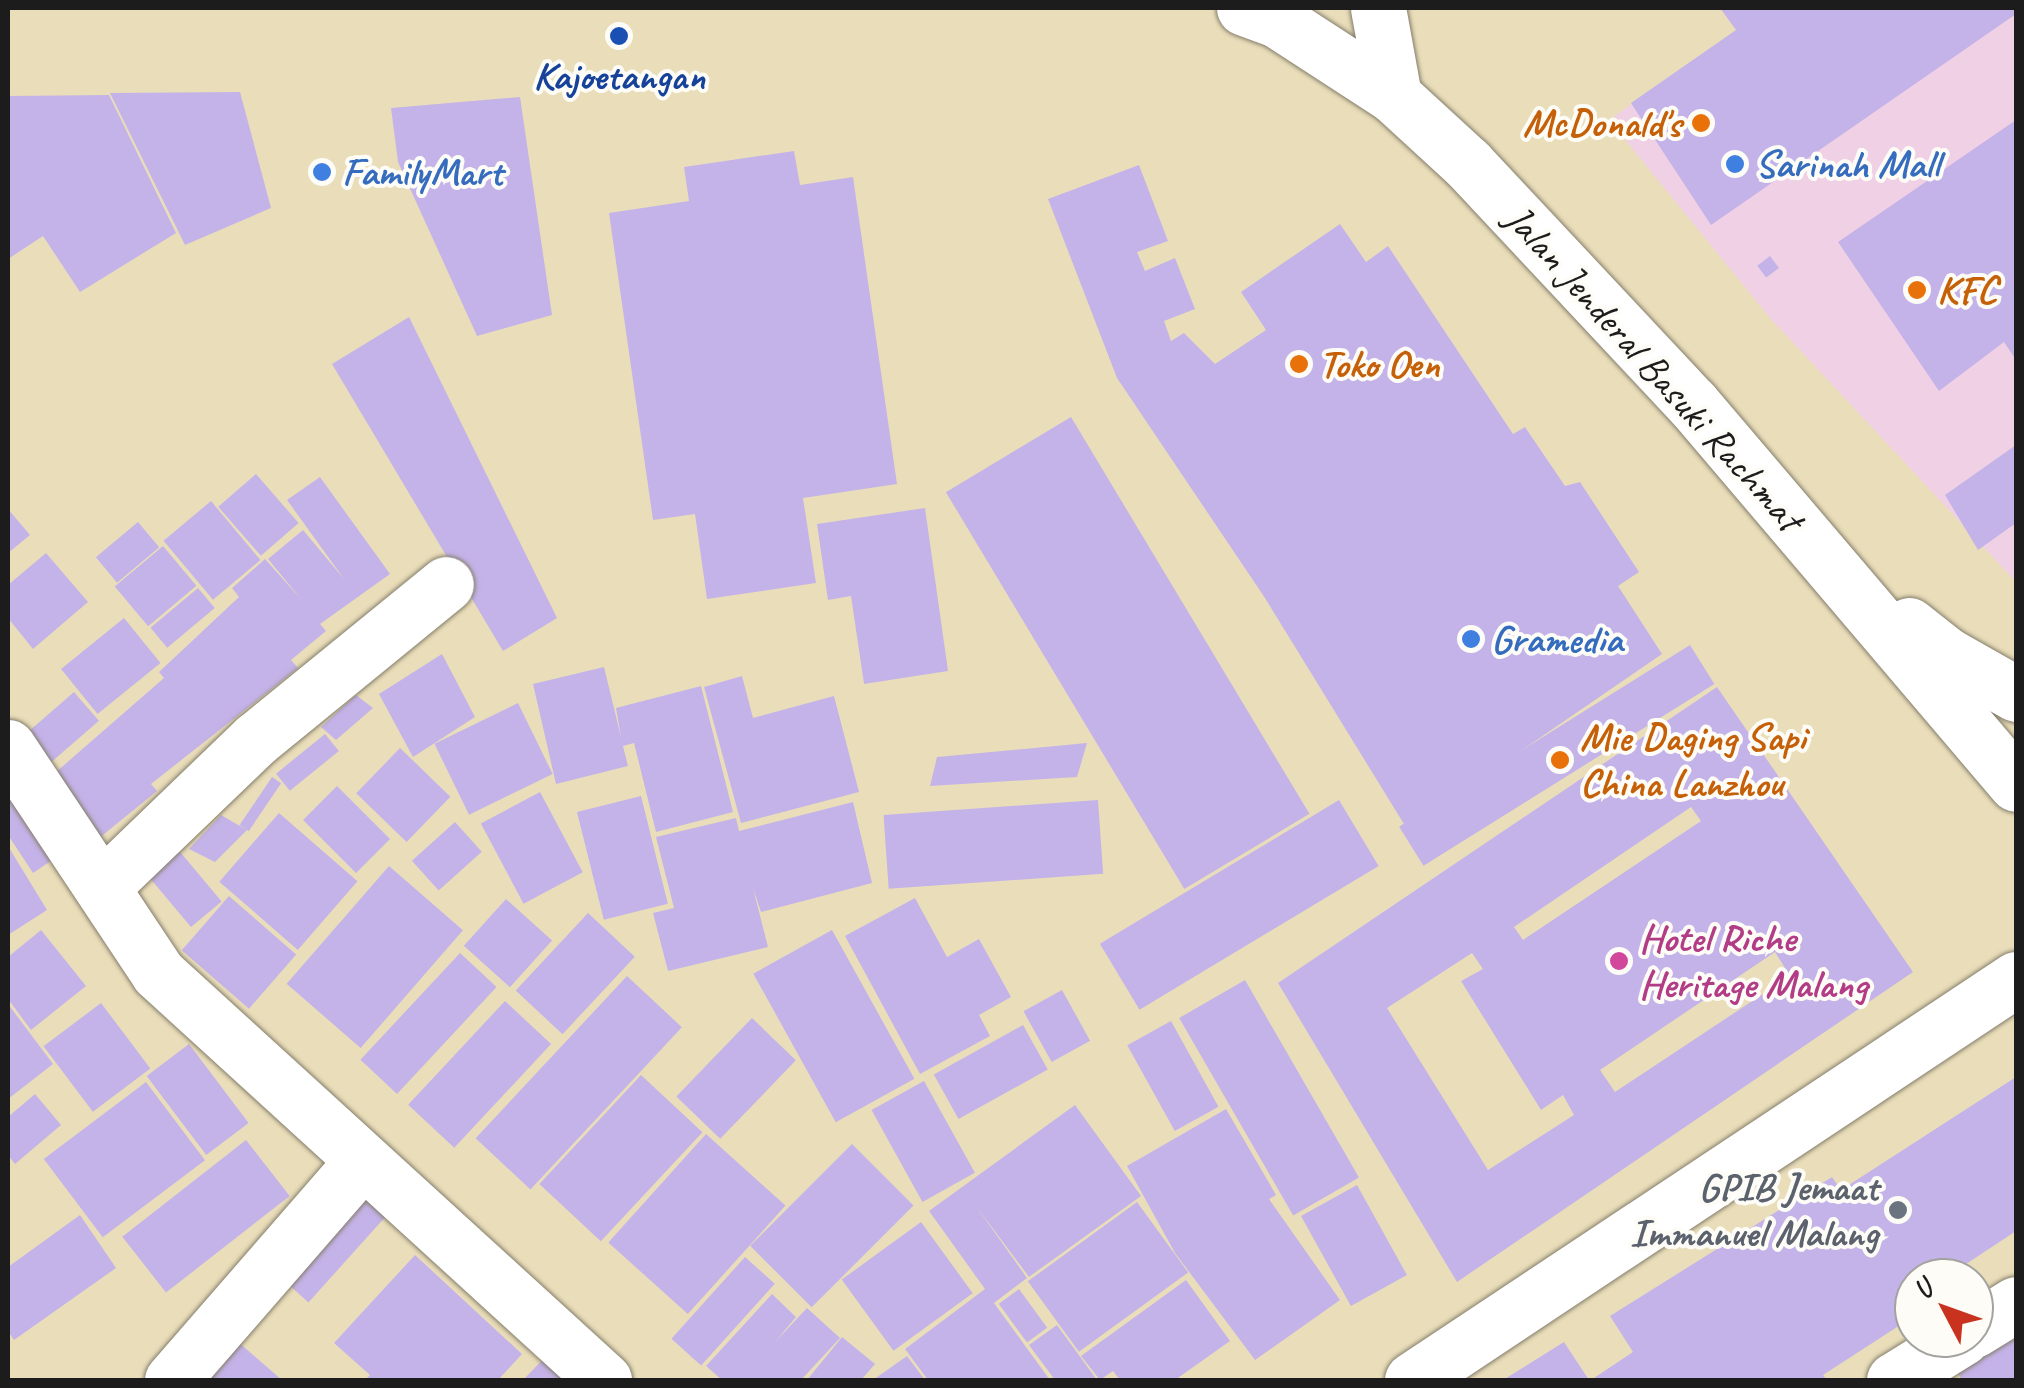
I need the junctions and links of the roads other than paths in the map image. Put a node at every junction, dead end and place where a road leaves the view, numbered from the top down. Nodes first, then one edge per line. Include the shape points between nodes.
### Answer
1 (1244, 8) edge
2 (1378, 8) edge
3 (1394, 96) junction
4 (1824, 557) junction
5 (446, 584) dead end
6 (2016, 694) edge
7 (8, 746) edge
8 (2016, 784) edge
9 (102, 886) junction
10 (2016, 980) edge
11 (363, 1160) junction
12 (2016, 1304) edge
13 (1994, 1318) edge
14 (1930, 1358) edge
15 (172, 1380) edge
16 (604, 1380) edge
17 (1412, 1380) edge
18 (1894, 1380) edge

1 - 3 main road, Jalan Jenderal Basuki Rachmat via 1277,20
2 - 3 main road
3 - 4 main road, Jalan Jenderal Basuki Rachmat via 1468,164 1692,403
4 - 6 main road via 1947,655
4 - 8 main road, Jalan Jenderal Basuki Rachmat
5 - 9 main road via 284,715
7 - 9 main road
9 - 11 main road via 158,973
10 - 17 main road
11 - 15 main road
11 - 16 main road
12 - 13 main road
14 - 18 main road

